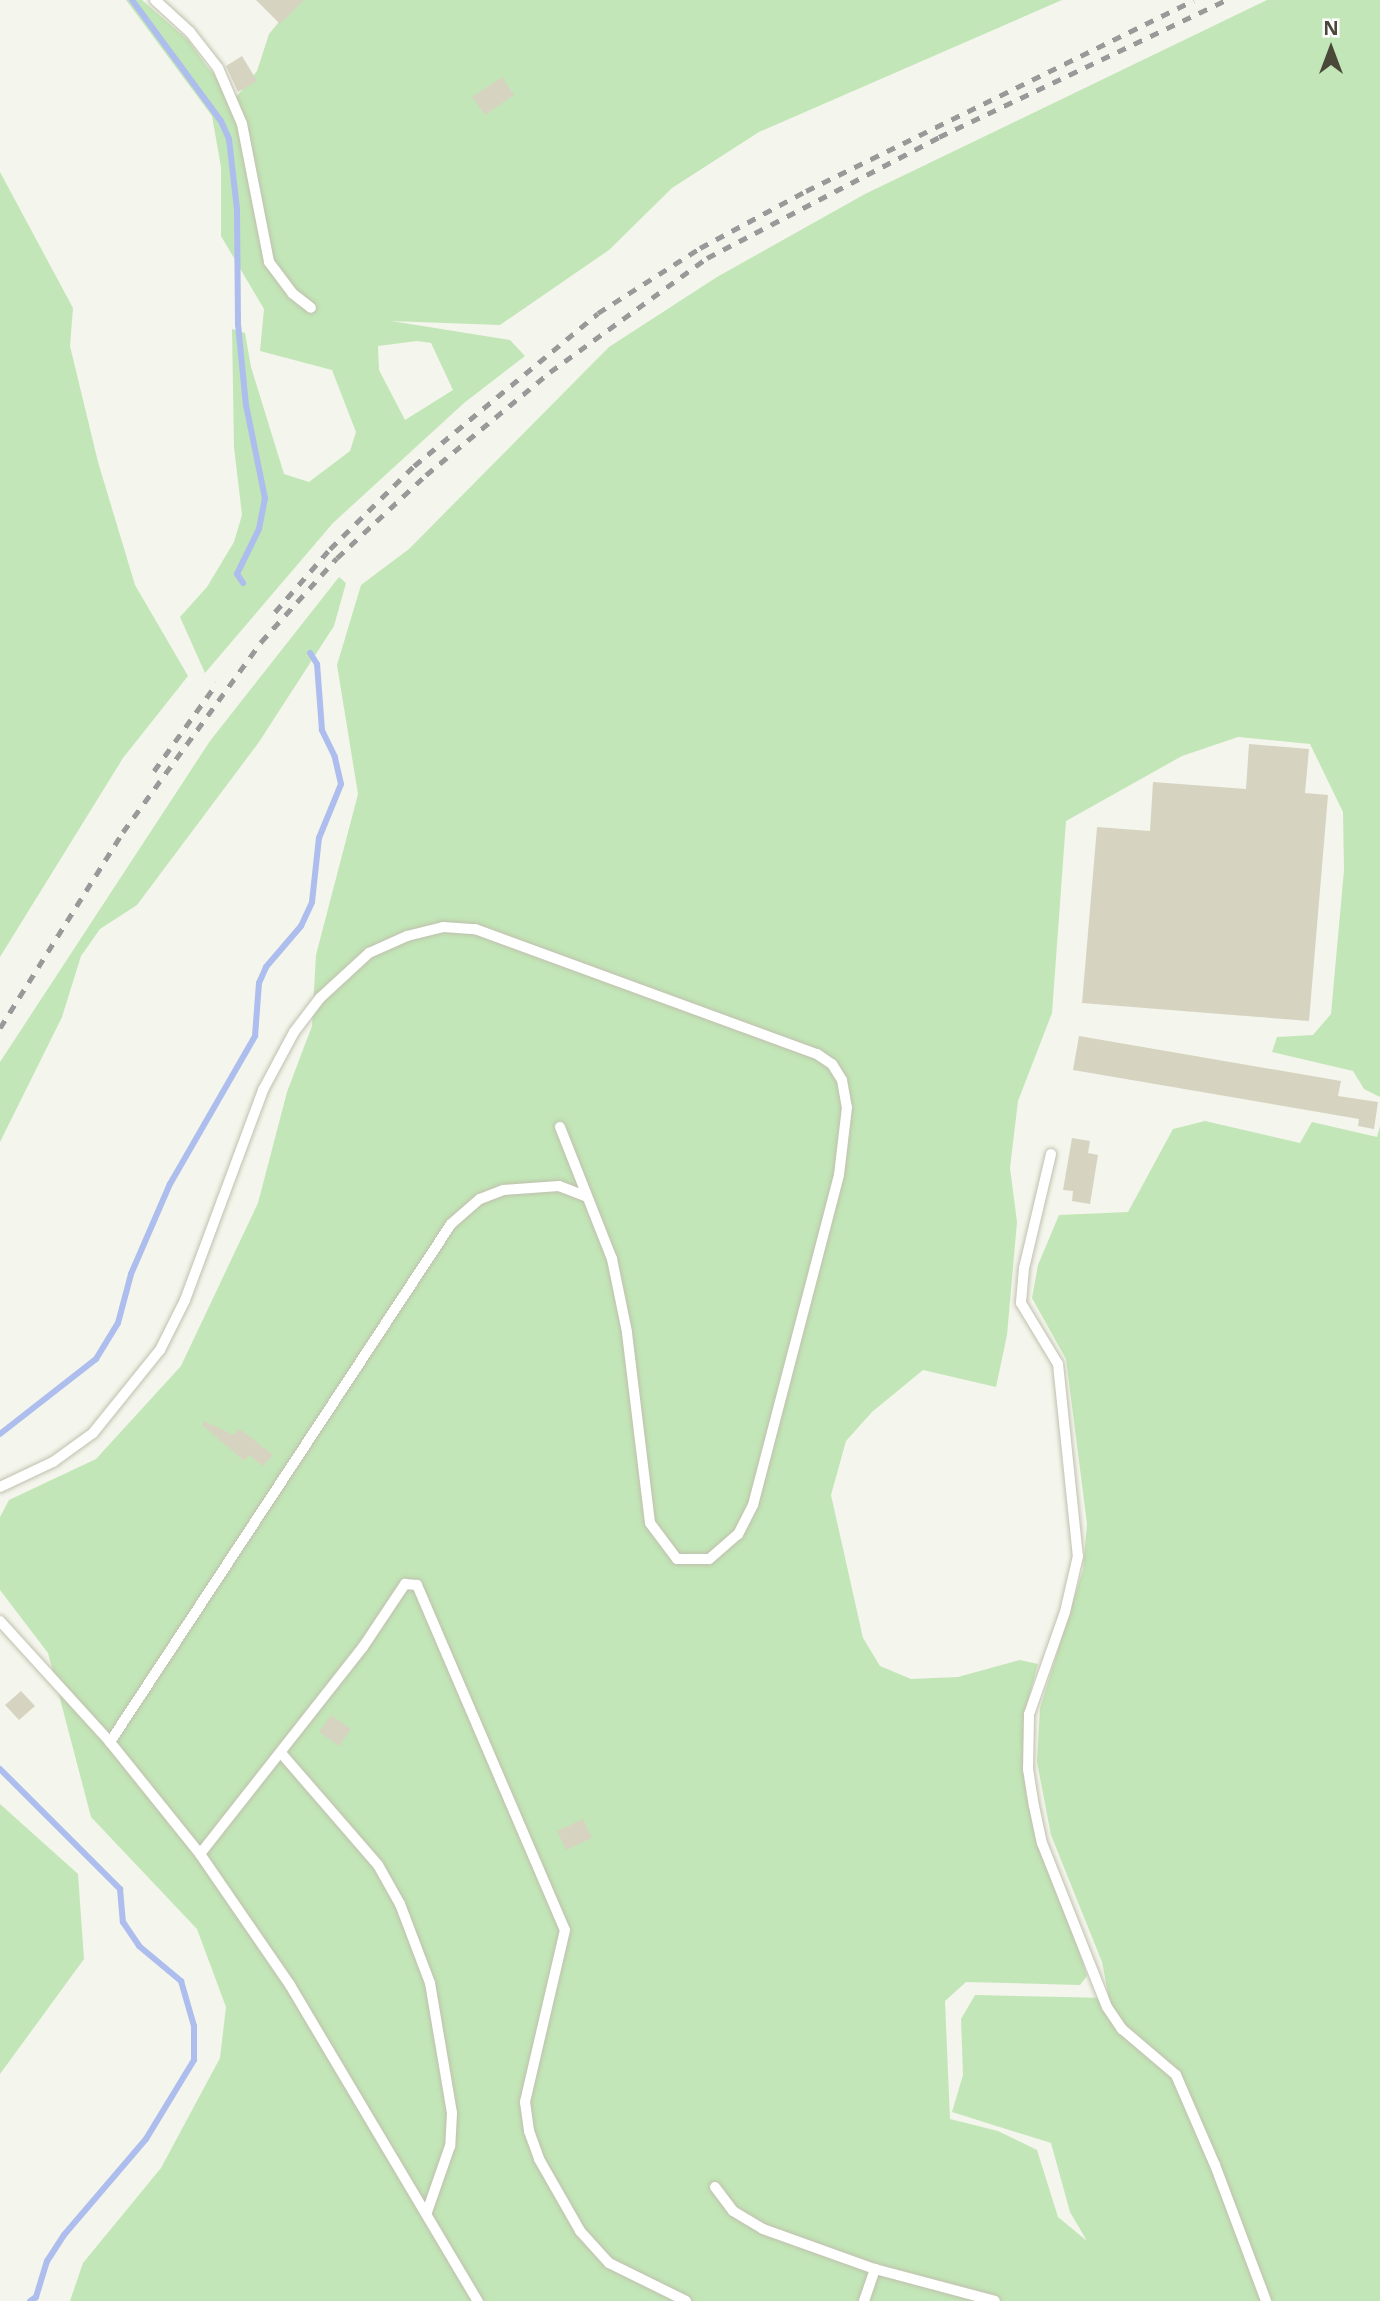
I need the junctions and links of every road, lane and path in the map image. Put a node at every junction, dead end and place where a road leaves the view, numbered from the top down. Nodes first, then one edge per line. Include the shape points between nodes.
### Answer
1 (155, 0) edge
2 (311, 308) dead end
3 (560, 1127) dead end
4 (1051, 1154) dead end
5 (587, 1197) junction
6 (0, 1487) edge
7 (0, 1621) edge
8 (110, 1742) junction
9 (281, 1753) junction
10 (200, 1854) junction
11 (715, 2188) dead end
12 (427, 2212) junction
13 (875, 2269) junction
14 (478, 2301) edge
15 (686, 2301) edge
16 (864, 2301) edge
17 (995, 2301) edge
18 (1265, 2301) edge

1 - 2 lane via 190,32 218,68 242,124 269,262 292,293
3 - 5 lane
4 - 18 lane via 1024,1268 1021,1303 1058,1364 1078,1556 1065,1612 1029,1714 1028,1769 1034,1806 1042,1843 1107,2007 1122,2029 1176,2075
5 - 6 lane via 612,1259 627,1332 650,1523 677,1559 709,1559 738,1534 752,1505 839,1175 847,1107 842,1080 832,1064 817,1054 475,929 443,927 407,936 369,953 320,998 294,1032 263,1090 185,1300 160,1350 93,1433 53,1462
5 - 8 lane via 559,1186 503,1191 480,1199 451,1224
7 - 8 lane
8 - 10 lane
9 - 10 lane
9 - 12 lane via 378,1864 400,1903 430,1983 452,2113 450,2146
9 - 15 lane via 405,1584 417,1585 565,1930 526,2102 535,2150 580,2231 609,2263
10 - 12 lane via 290,1984
11 - 13 lane via 733,2211 763,2229
12 - 14 lane
13 - 16 lane
13 - 17 lane

